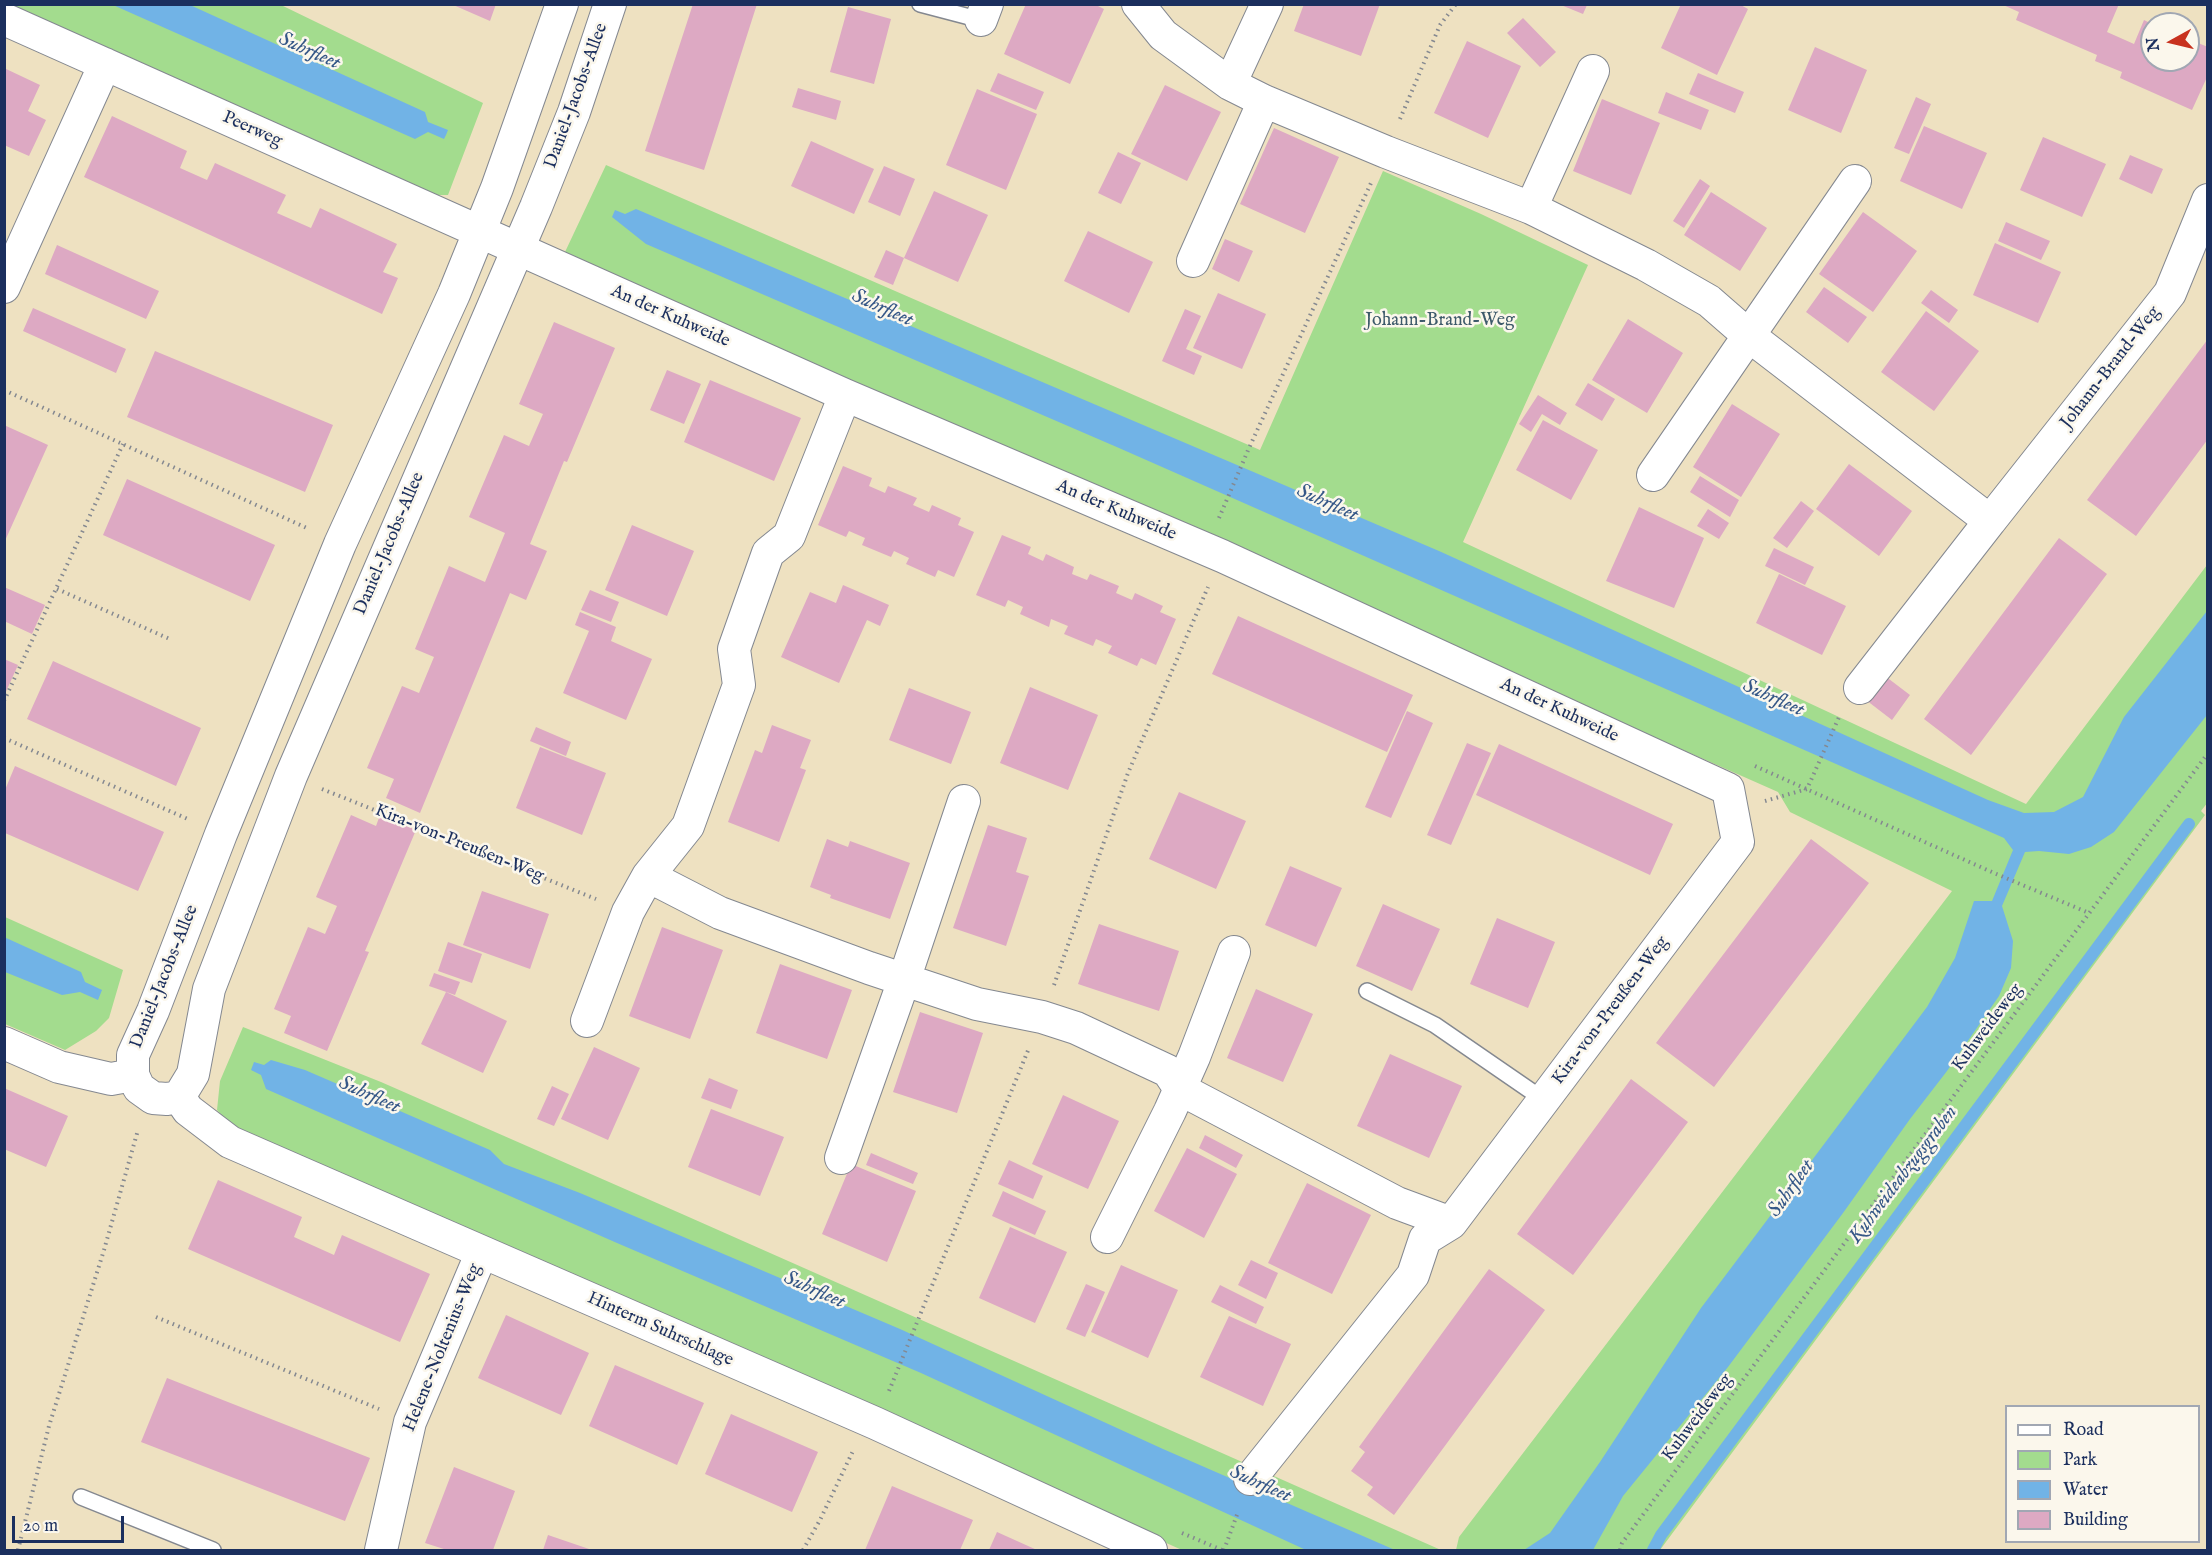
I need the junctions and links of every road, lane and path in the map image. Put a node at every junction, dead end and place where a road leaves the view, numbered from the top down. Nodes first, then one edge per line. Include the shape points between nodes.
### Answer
1 (562, 4) edge
2 (610, 4) edge
3 (920, 4) edge
4 (1138, 4) edge
5 (1267, 4) edge
6 (1456, 4) edge
7 (984, 12) edge
8 (4, 19) edge
9 (105, 64) junction
10 (1593, 71) dead end
11 (1230, 84) junction
12 (1264, 101) junction
13 (1386, 152) junction
14 (1855, 181) dead end
15 (2208, 200) edge
16 (1531, 208) junction
17 (499, 240) junction
18 (1193, 261) dead end
19 (4, 287) edge
20 (1748, 335) junction
21 (4, 390) edge
22 (845, 395) junction
23 (123, 444) junction
24 (1653, 475) dead end
25 (1990, 521) junction
26 (340, 544) junction
27 (1222, 556) junction
28 (57, 589) junction
29 (172, 640) dead end
30 (1852, 697) joint
31 (4, 701) edge
32 (4, 738) edge
33 (2208, 753) edge
34 (291, 776) junction
35 (964, 801) dead end
36 (1730, 801) junction
37 (221, 834) junction
38 (1994, 873) dead end
39 (648, 876) junction
40 (628, 912) junction
41 (2090, 913) junction
42 (1234, 952) dead end
43 (904, 980) junction
44 (1367, 991) dead end
45 (1042, 1017) junction
46 (586, 1021) dead end
47 (4, 1042) edge
48 (132, 1075) junction
49 (1180, 1089) junction
50 (166, 1097) junction
51 (1544, 1100) junction
52 (841, 1158) dead end
53 (1451, 1223) junction
54 (1107, 1238) dead end
55 (482, 1252) junction
56 (156, 1317) dead end
57 (891, 1386) dead end
58 (867, 1420) junction
59 (410, 1422) junction
60 (1250, 1479) dead end
61 (81, 1497) dead end
62 (1229, 1535) dead end
63 (18, 1551) edge
64 (213, 1551) edge
65 (381, 1551) edge
66 (803, 1551) edge
67 (1151, 1551) edge
68 (1224, 1551) edge
69 (1620, 1551) edge

1 - 17 street, Daniel-Jacobs-Allee
2 - 17 street, Daniel-Jacobs-Allee via 574,112
3 - 7 lane
4 - 11 street via 1164,35
5 - 11 street
6 - 13 path via 1440,25
8 - 9 street, Peerweg
9 - 17 street, Peerweg
9 - 19 street
10 - 16 street
11 - 12 street
12 - 13 street
12 - 18 street
13 - 16 street
13 - 27 path via 1215,526
14 - 20 street
15 - 25 street, Johann-Brand-Weg via 2170,293
16 - 20 street via 1709,301
17 - 22 street, An der Kuhweide
17 - 26 street, Daniel-Jacobs-Allee via 449,305
17 - 34 street, Daniel-Jacobs-Allee
20 - 24 street
20 - 25 street
21 - 23 path
22 - 27 street, An der Kuhweide
22 - 39 street via 789,536 768,553 734,649 739,685 688,826
23 - 26 path
23 - 28 path
25 - 30 street, Johann-Brand-Weg
26 - 37 street, Daniel-Jacobs-Allee
27 - 36 street, An der Kuhweide
27 - 45 path via 1128,773
28 - 29 path
28 - 31 path
30 - 36 path via 1807,789
32 - 37 path
33 - 41 path, Kuhweideweg
34 - 40 path, Kira-von-Preußen-Weg
34 - 50 street, Daniel-Jacobs-Allee via 209,989 193,1074
35 - 43 street
36 - 51 street, Kira-von-Preußen-Weg via 1738,842
37 - 48 street, Daniel-Jacobs-Allee via 133,1055
38 - 41 path
39 - 40 street
39 - 43 street via 720,913
40 - 46 street
41 - 69 path, Kuhweideweg via 1622,1543
42 - 49 street
43 - 45 street via 977,1004
43 - 52 street
44 - 51 lane via 1435,1025
45 - 49 street via 1076,1028 1168,1071
45 - 57 path
47 - 48 street via 59,1067 111,1079
48 - 50 street, Daniel-Jacobs-Allee via 139,1088
49 - 53 street via 1397,1203
49 - 54 street
50 - 55 street, Hinterm Suhrschlage via 230,1142
50 - 63 path via 137,1131 49,1426
51 - 53 street, Kira-von-Preußen-Weg
53 - 60 street, Kira-von-Preußen-Weg via 1425,1239 1413,1275
55 - 58 street, Hinterm Suhrschlage
55 - 59 street, Helene-Noltenius-Weg
56 - 59 path
58 - 66 path
58 - 67 street, Hinterm Suhrschlage
59 - 65 street, Helene-Noltenius-Weg
61 - 64 lane
62 - 68 path

